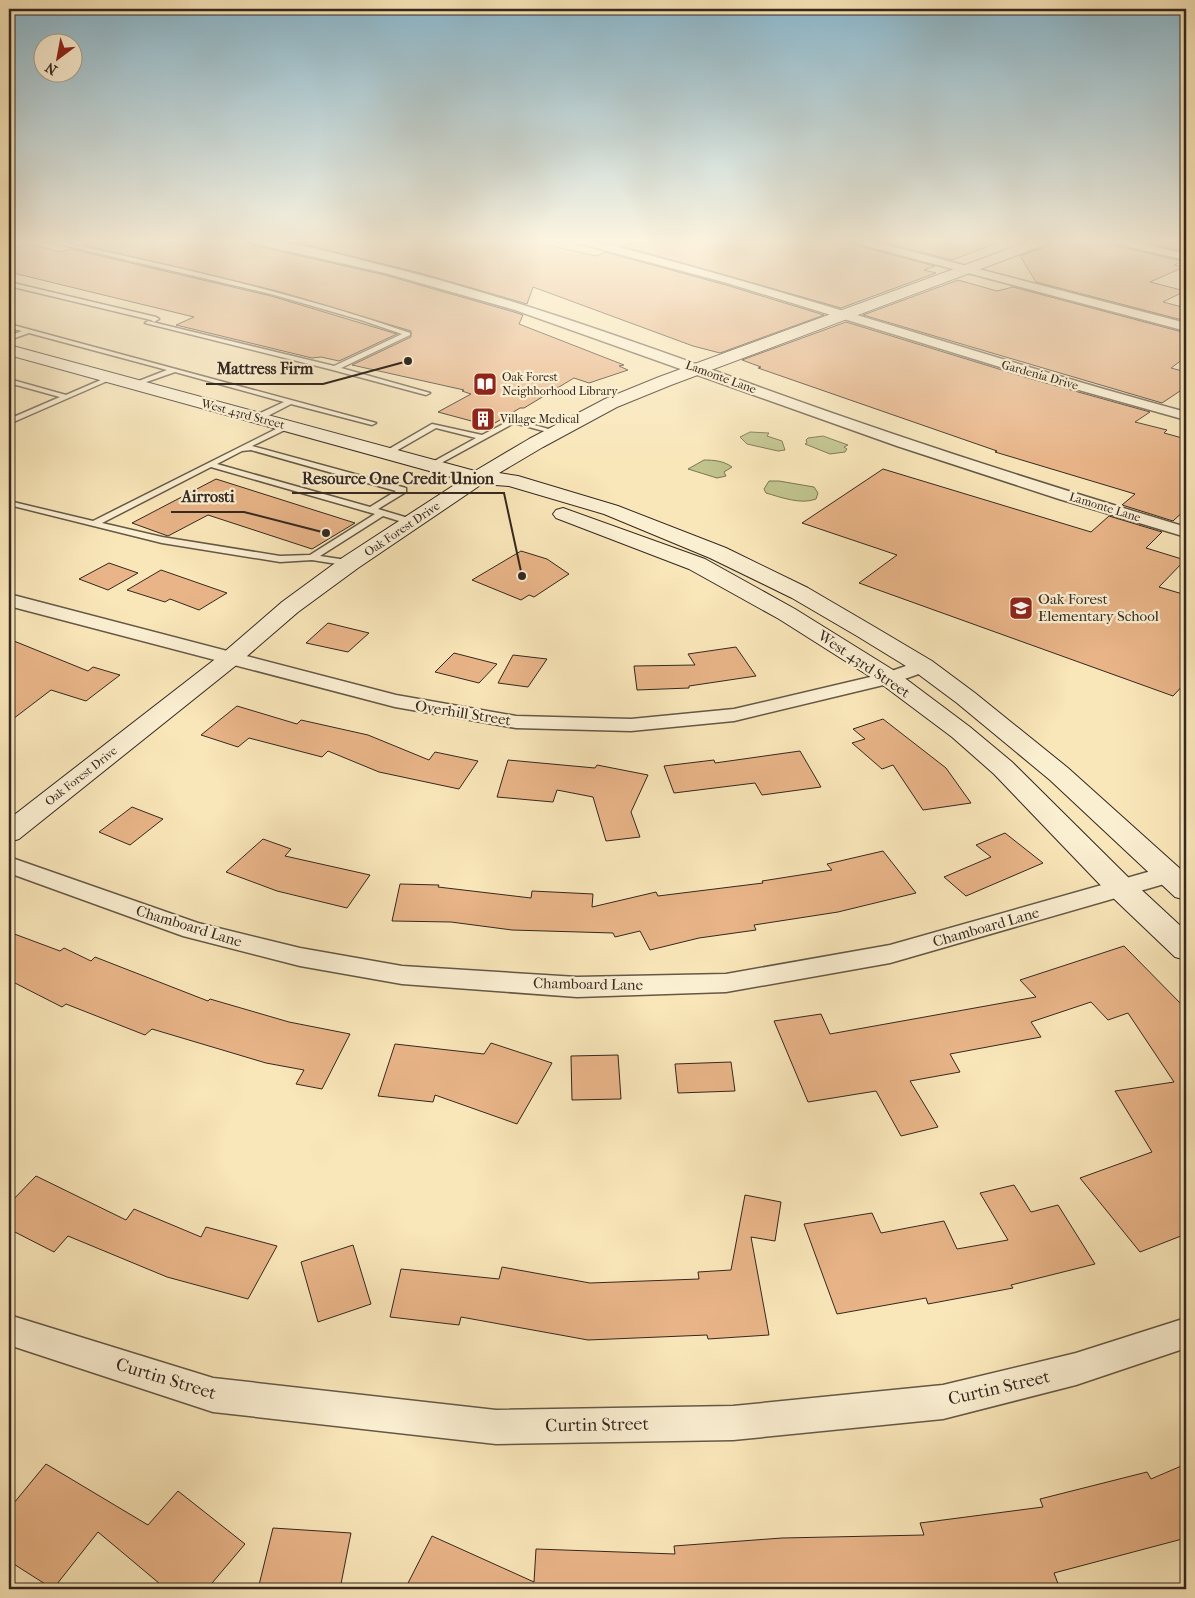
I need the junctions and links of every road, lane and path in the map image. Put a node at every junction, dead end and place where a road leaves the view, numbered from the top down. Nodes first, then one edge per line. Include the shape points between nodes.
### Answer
1 (134, 315) edge
2 (348, 315) edge
3 (542, 315) edge
4 (840, 315) edge
5 (844, 315) edge
6 (1139, 315) edge
7 (9, 326) edge
8 (1186, 327) edge
9 (29, 331) junction
10 (9, 338) edge
11 (9, 350) edge
12 (335, 368) junction
13 (698, 369) junction
14 (174, 370) junction
15 (110, 378) junction
16 (9, 381) edge
17 (133, 385) junction
18 (426, 393) dead end
19 (66, 397) junction
20 (291, 401) junction
21 (1186, 416) edge
22 (258, 418) junction
23 (9, 422) edge
24 (372, 423) dead end
25 (286, 426) junction
26 (555, 432) junction
27 (483, 438) junction
28 (243, 449) junction
29 (386, 453) junction
30 (212, 465) junction
31 (432, 466) junction
32 (478, 478) junction
33 (9, 503) edge
34 (371, 510) junction
35 (382, 513) junction
36 (412, 522) junction
37 (95, 523) junction
38 (1186, 532) edge
39 (312, 557) junction
40 (350, 564) junction
41 (9, 600) edge
42 (231, 658) junction
43 (923, 666) junction
44 (889, 678) junction
45 (9, 833) edge
46 (9, 865) edge
47 (1178, 882) edge
48 (1121, 888) junction
49 (1186, 949) edge
50 (9, 1330) edge
51 (1186, 1333) edge

1 - 12 lane via 156,320 148,322
2 - 12 lane via 408,334
3 - 13 street, Lamonte Lane
4 - 13 main road, Oak Forest Drive
5 - 21 street, Gardenia Drive
6 - 8 street
7 - 9 lane
9 - 10 lane
9 - 14 lane
11 - 15 main road, West 43rd Street
12 - 18 lane
13 - 26 main road, Oak Forest Drive via 611,404
13 - 38 street, Lamonte Lane via 932,452
14 - 17 lane
14 - 20 lane
15 - 17 main road, West 43rd Street
15 - 19 lane
16 - 19 lane
17 - 22 main road, West 43rd Street
19 - 23 lane
20 - 22 lane
20 - 24 lane
22 - 25 main road, West 43rd Street
25 - 28 lane
25 - 29 main road, West 43rd Street
26 - 27 lane via 513,421
26 - 32 main road, Oak Forest Drive
27 - 29 lane via 435,426
27 - 31 lane
28 - 30 lane
28 - 34 lane via 251,448 403,490
29 - 31 main road, West 43rd Street
30 - 34 lane
30 - 37 lane
31 - 32 main road, West 43rd Street
32 - 36 main road, Oak Forest Drive
32 - 43 main road, West 43rd Street via 511,480 610,510 718,553 800,593
32 - 44 main road, West 43rd Street via 493,492 588,522 697,564 787,614
33 - 37 lane
34 - 35 lane
35 - 36 lane
35 - 39 lane
36 - 40 main road, Oak Forest Drive
37 - 39 lane via 162,540 280,559
39 - 40 lane
40 - 42 main road, Oak Forest Drive via 290,607
41 - 42 street, Overhill Street
42 - 44 street, Overhill Street via 395,701 516,722 631,725 734,715
42 - 45 main road, Oak Forest Drive
43 - 44 street, Overhill Street
43 - 47 main road, West 43rd Street via 1059,774
44 - 48 main road, West 43rd Street via 1003,768
46 - 48 street, Chamboard Lane via 192,930 300,958 402,975 577,987 726,983 890,954
47 - 48 street, Chamboard Lane
48 - 49 main road, West 43rd Street
50 - 51 street, Curtin Street via 213,1395 496,1427 733,1423 943,1402 1076,1369

